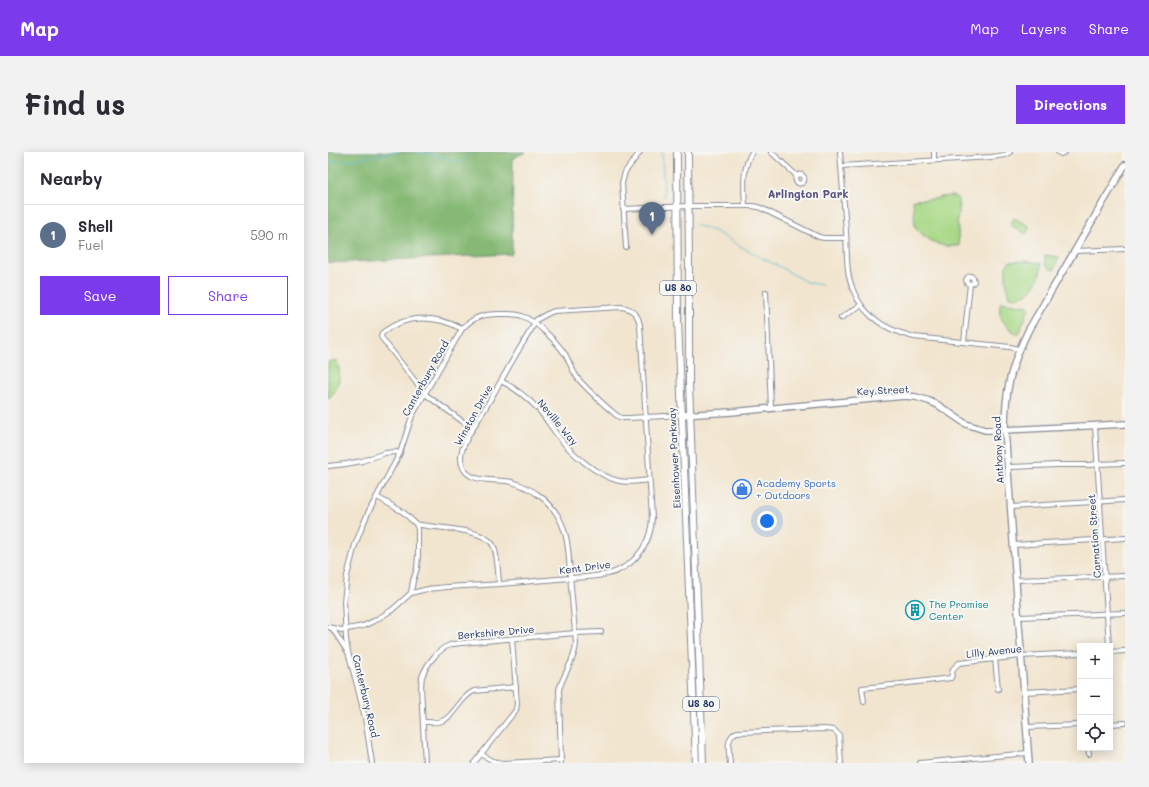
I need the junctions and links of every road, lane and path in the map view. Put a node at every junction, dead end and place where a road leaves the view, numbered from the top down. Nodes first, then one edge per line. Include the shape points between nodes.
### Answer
1 (640, 152) edge
2 (677, 152) edge
3 (688, 152) edge
4 (752, 152) edge
5 (771, 152) edge
6 (840, 152) edge
7 (934, 152) edge
8 (977, 152) edge
9 (1010, 152) edge
10 (1058, 152) edge
11 (1065, 152) edge
12 (978, 157) junction
13 (934, 160) junction
14 (1125, 165) edge
15 (841, 166) junction
16 (797, 176) dead end
17 (689, 206) junction
18 (745, 206) junction
19 (677, 207) junction
20 (623, 209) junction
21 (846, 238) junction
22 (626, 247) dead end
23 (1125, 249) edge
24 (1075, 251) junction
25 (970, 284) dead end
26 (766, 292) dead end
27 (861, 305) junction
28 (841, 318) dead end
29 (534, 324) junction
30 (462, 329) junction
31 (964, 342) junction
32 (1019, 349) junction
33 (501, 381) junction
34 (425, 394) junction
35 (771, 408) junction
36 (690, 414) junction
37 (682, 415) junction
38 (646, 417) junction
39 (1125, 424) edge
40 (1095, 426) junction
41 (473, 429) junction
42 (1005, 430) junction
43 (400, 453) junction
44 (1125, 462) edge
45 (1097, 464) junction
46 (328, 466) edge
47 (1008, 467) junction
48 (650, 480) junction
49 (377, 497) junction
50 (1125, 500) edge
51 (1100, 502) junction
52 (1011, 507) junction
53 (416, 524) junction
54 (1125, 538) edge
55 (1102, 539) junction
56 (1014, 545) junction
57 (1125, 576) edge
58 (1105, 577) junction
59 (570, 578) junction
60 (1016, 580) junction
61 (499, 584) junction
62 (411, 593) junction
63 (1125, 613) edge
64 (1108, 614) junction
65 (1019, 617) junction
66 (330, 628) edge
67 (345, 630) junction
68 (601, 632) dead end
69 (575, 633) junction
70 (512, 639) junction
71 (1109, 643) edge
72 (1125, 651) edge
73 (348, 652) junction
74 (1113, 652) edge
75 (1077, 653) edge
76 (1021, 656) junction
77 (995, 659) junction
78 (516, 687) junction
79 (998, 689) dead end
80 (1077, 689) edge
81 (1024, 692) junction
82 (864, 702) dead end
83 (423, 722) junction
84 (1125, 723) edge
85 (1113, 724) edge
86 (1077, 725) edge
87 (1026, 727) junction
88 (1088, 751) edge
89 (481, 754) junction
90 (1028, 754) junction
91 (1089, 754) dead end
92 (561, 762) edge
93 (372, 763) edge
94 (424, 763) edge
95 (474, 763) edge
96 (503, 763) edge
97 (696, 763) edge
98 (703, 763) edge
99 (730, 763) edge
100 (841, 763) edge
101 (920, 763) edge
102 (1029, 763) edge

1 - 20 street via 623,177
2 - 19 main road, Eisenhower Parkway / US 80
3 - 17 main road, Eisenhower Parkway / US 80
4 - 18 street via 745,175
5 - 16 street
6 - 15 street
7 - 13 street
8 - 12 street
9 - 12 street via 1000,156
10 - 11 street
12 - 13 street
13 - 15 street
14 - 24 street, Anthony Road
15 - 21 street
17 - 18 street
17 - 19 street
17 - 36 main road, Eisenhower Parkway / US 80
18 - 21 street via 758,207 818,237
19 - 20 street
19 - 37 main road, Eisenhower Parkway / US 80
20 - 22 street
21 - 27 street via 849,277
23 - 24 street
24 - 32 street, Anthony Road
25 - 31 street
26 - 35 street
27 - 28 street
27 - 31 street via 872,318 896,332 914,338
29 - 30 street, Canterbury Road via 521,316 491,314 475,318
29 - 33 street, Winston Drive
29 - 38 street, Canterbury Road via 559,346 579,380 616,415 621,418
29 - 38 street, Winston Drive via 542,316 554,311 620,307 632,311 639,319 640,325
30 - 34 street, Canterbury Road
30 - 34 street via 427,318 408,320 382,333 383,340
31 - 32 street
32 - 42 street, Anthony Road via 1006,396
33 - 41 street, Winston Drive
33 - 48 street, Neville Way via 519,391 531,402 559,437 589,466 618,481
34 - 41 street
34 - 43 street, Canterbury Road via 412,416
35 - 36 street, Key Street
35 - 42 street, Key Street via 911,396 929,401 965,424 976,428
36 - 37 street, Key Street
36 - 98 main road, Eisenhower Parkway / US 80
37 - 38 street, Canterbury Road
37 - 97 main road, Eisenhower Parkway / US 80
38 - 48 street, Kent Drive
39 - 40 street, Key Street
40 - 42 street, Key Street
40 - 45 street, Carnation Street
41 - 59 street, Winston Drive via 461,451 460,457 465,471 473,477 499,480 530,489 547,502 558,516 566,534
42 - 47 street, Anthony Road
43 - 46 street via 385,453 362,461
43 - 49 street, Canterbury Road
44 - 45 street
45 - 47 street
45 - 51 street, Carnation Street
47 - 52 street, Anthony Road
48 - 59 street, Kent Drive via 652,524 644,548 634,560 610,573
49 - 53 street via 403,512
49 - 67 street, Canterbury Road via 362,527 350,563 344,594
50 - 51 street
51 - 52 street
51 - 55 street, Carnation Street
52 - 56 street, Anthony Road
53 - 61 street via 463,530 488,539 495,551
53 - 62 street via 418,555
54 - 55 street
55 - 56 street
55 - 58 street, Carnation Street
56 - 60 street, Anthony Road
57 - 58 street
58 - 60 street
58 - 64 street, Carnation Street
59 - 61 street, Kent Drive
59 - 69 street, Winston Drive
60 - 65 street, Anthony Road
61 - 62 street, Kent Drive via 438,588
62 - 67 street via 378,619
63 - 64 street
64 - 65 street
64 - 71 street, Carnation Street
65 - 76 street, Anthony Road
66 - 67 street
66 - 73 street
67 - 73 street, Canterbury Road
68 - 69 street, Berkshire Drive
69 - 70 street, Berkshire Drive
69 - 92 street, Winston Drive via 575,650 559,690
70 - 78 street
70 - 83 street, Berkshire Drive via 451,644 440,651 424,670 422,678
72 - 74 street
73 - 93 street, Canterbury Road via 365,718
75 - 76 street, Lilly Avenue
76 - 77 street, Lilly Avenue
76 - 81 street, Anthony Road
77 - 79 street
77 - 82 street, Lilly Avenue via 959,663 953,669 951,678 862,688
78 - 83 street via 474,691 468,694 444,720
78 - 89 street via 516,710
80 - 81 street
81 - 87 street, Anthony Road
83 - 94 street, Berkshire Drive
84 - 85 street
86 - 87 street
87 - 90 street, Anthony Road
88 - 91 street
89 - 95 street
89 - 96 street
90 - 101 street
90 - 102 street, Anthony Road
92 - 96 street
99 - 100 street via 729,739 737,732 825,729 834,730 839,735

